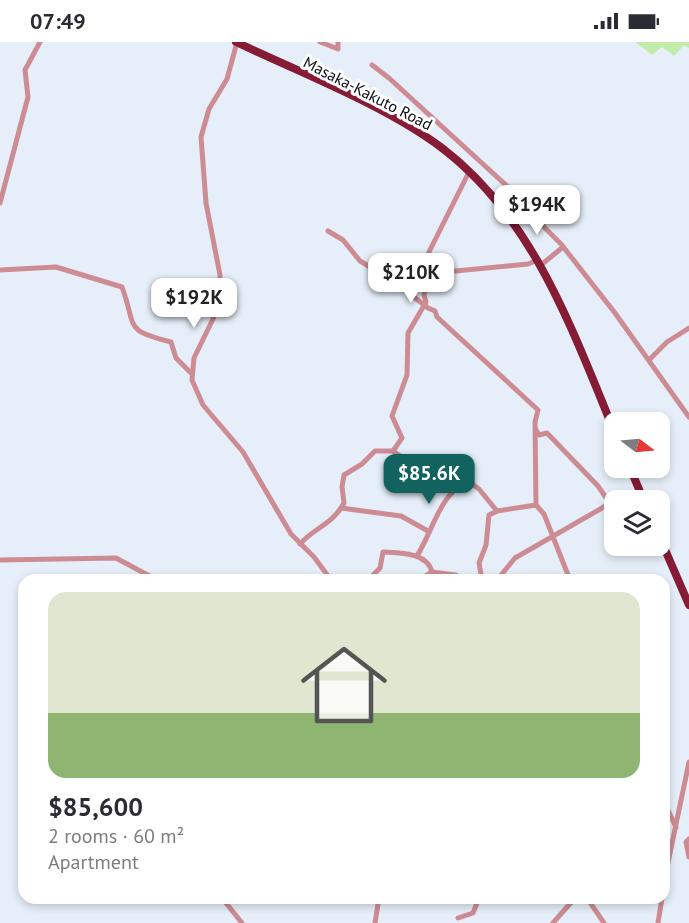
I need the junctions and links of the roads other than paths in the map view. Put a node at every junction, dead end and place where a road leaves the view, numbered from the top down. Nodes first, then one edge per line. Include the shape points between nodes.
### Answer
1 (40, 42) edge
2 (236, 42) edge
3 (320, 42) edge
4 (338, 42) edge
5 (372, 65) dead end
6 (469, 172) junction
7 (0, 203) edge
8 (328, 231) dead end
9 (563, 247) junction
10 (540, 262) junction
11 (0, 270) edge
12 (428, 277) junction
13 (425, 305) junction
14 (689, 328) edge
15 (650, 359) junction
16 (191, 374) junction
17 (606, 412) edge
18 (689, 417) edge
19 (536, 430) junction
20 (393, 451) junction
21 (466, 481) junction
22 (604, 496) edge
23 (536, 505) junction
24 (604, 507) edge
25 (341, 508) junction
26 (497, 511) junction
27 (428, 531) junction
28 (553, 537) junction
29 (300, 544) junction
30 (417, 556) junction
31 (668, 556) edge
32 (0, 560) edge
33 (432, 572) junction
34 (146, 574) edge
35 (327, 574) edge
36 (374, 574) edge
37 (429, 574) edge
38 (456, 574) edge
39 (481, 574) edge
40 (501, 574) edge
41 (568, 574) edge
42 (689, 605) edge
43 (689, 762) edge
44 (670, 814) edge
45 (676, 827) junction
46 (689, 839) edge
47 (670, 854) edge
48 (689, 857) edge
49 (227, 904) edge
50 (378, 904) edge
51 (476, 904) edge
52 (570, 904) edge
53 (591, 904) edge
54 (661, 904) edge
55 (458, 918) dead end
56 (242, 923) edge
57 (375, 923) edge
58 (553, 923) edge
59 (604, 923) edge
60 (658, 923) edge

1 - 7 street via 25,70 28,97
2 - 6 highway, Masaka-Kakuto Road via 402,123
2 - 16 street via 227,79 209,109 201,137 206,203 220,293
3 - 4 street via 338,49
5 - 9 street via 509,188
6 - 10 highway, Masaka-Kakuto Road via 508,215
6 - 12 street via 430,247 424,270
8 - 13 street via 343,240 360,261
9 - 10 street
9 - 15 street
10 - 12 street
10 - 17 highway, Masaka-Kakuto Road
11 - 16 street via 56,267 122,286 131,322 143,335 171,342 176,358
12 - 13 street
13 - 19 street via 538,410
13 - 20 street via 408,333 407,375 392,416 402,439
14 - 15 street
15 - 18 street
16 - 29 street via 203,405 243,452
19 - 22 street via 539,435 548,435
19 - 23 street
20 - 21 street via 416,467 436,468
20 - 25 street via 372,452 362,464 347,472
21 - 26 street
21 - 27 street via 453,492
23 - 26 street
23 - 28 street
24 - 28 street
25 - 27 street via 401,516
25 - 29 street via 324,527 312,531
26 - 39 street via 489,515 486,526 486,545 479,563
27 - 30 street
28 - 40 street via 515,558
28 - 41 street
29 - 35 street
30 - 33 street via 429,564
30 - 36 street via 382,552 380,568
31 - 42 highway
32 - 34 street via 116,558
33 - 37 street
33 - 38 street
43 - 45 street
44 - 45 street
45 - 47 street
46 - 48 street
49 - 56 street
50 - 57 street
51 - 55 street via 473,914
52 - 58 street
53 - 59 street
54 - 60 street

